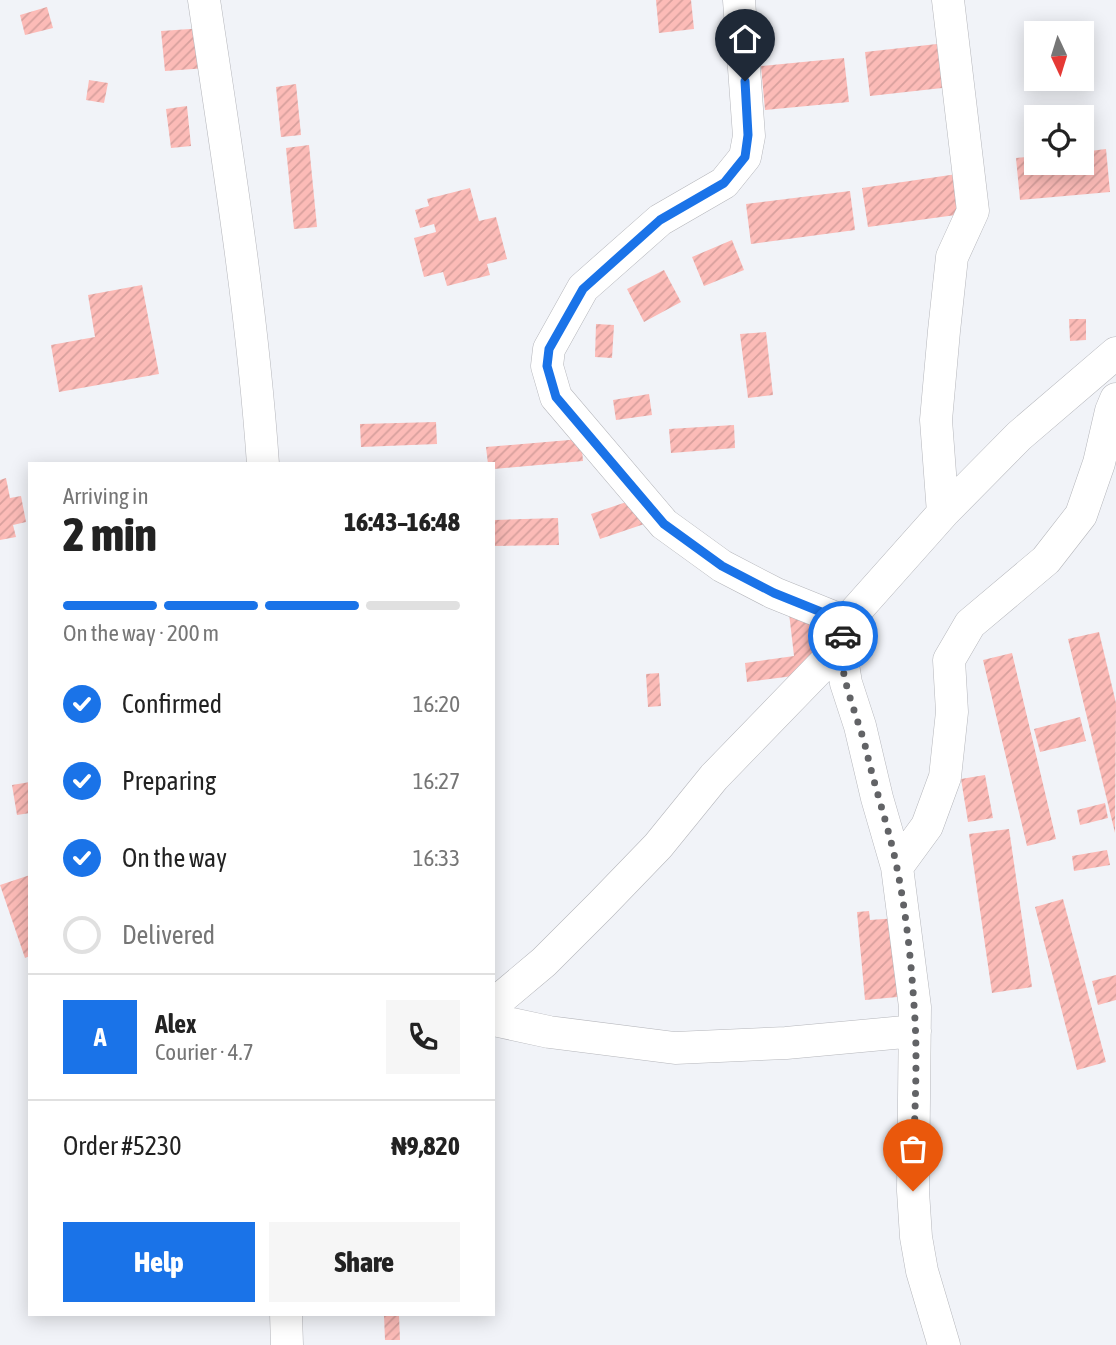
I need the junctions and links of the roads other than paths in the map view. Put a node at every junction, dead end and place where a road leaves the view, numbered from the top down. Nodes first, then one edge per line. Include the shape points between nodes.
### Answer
1 (204, 0) edge
2 (739, 0) edge
3 (948, 0) edge
4 (1116, 353) edge
5 (1116, 399) edge
6 (263, 462) edge
7 (943, 513) junction
8 (843, 635) junction
9 (897, 867) junction
10 (495, 1003) edge
11 (495, 1020) edge
12 (915, 1031) junction
13 (286, 1316) edge
14 (945, 1342) edge
15 (287, 1345) edge

1 - 6 street via 237,220
2 - 8 street via 748,135 745,157 724,183 660,220 583,289 549,349 547,366 556,397 664,524 722,566
3 - 7 street via 973,211 952,257 944,331 936,420
4 - 7 street via 1019,436
5 - 9 street via 1081,515 1046,560 970,624 949,660 952,712 945,777 926,826
7 - 8 street
8 - 9 street via 846,683
8 - 10 street via 658,846 544,962
9 - 12 street
11 - 12 street via 675,1048
12 - 14 street via 916,1237
13 - 15 street

